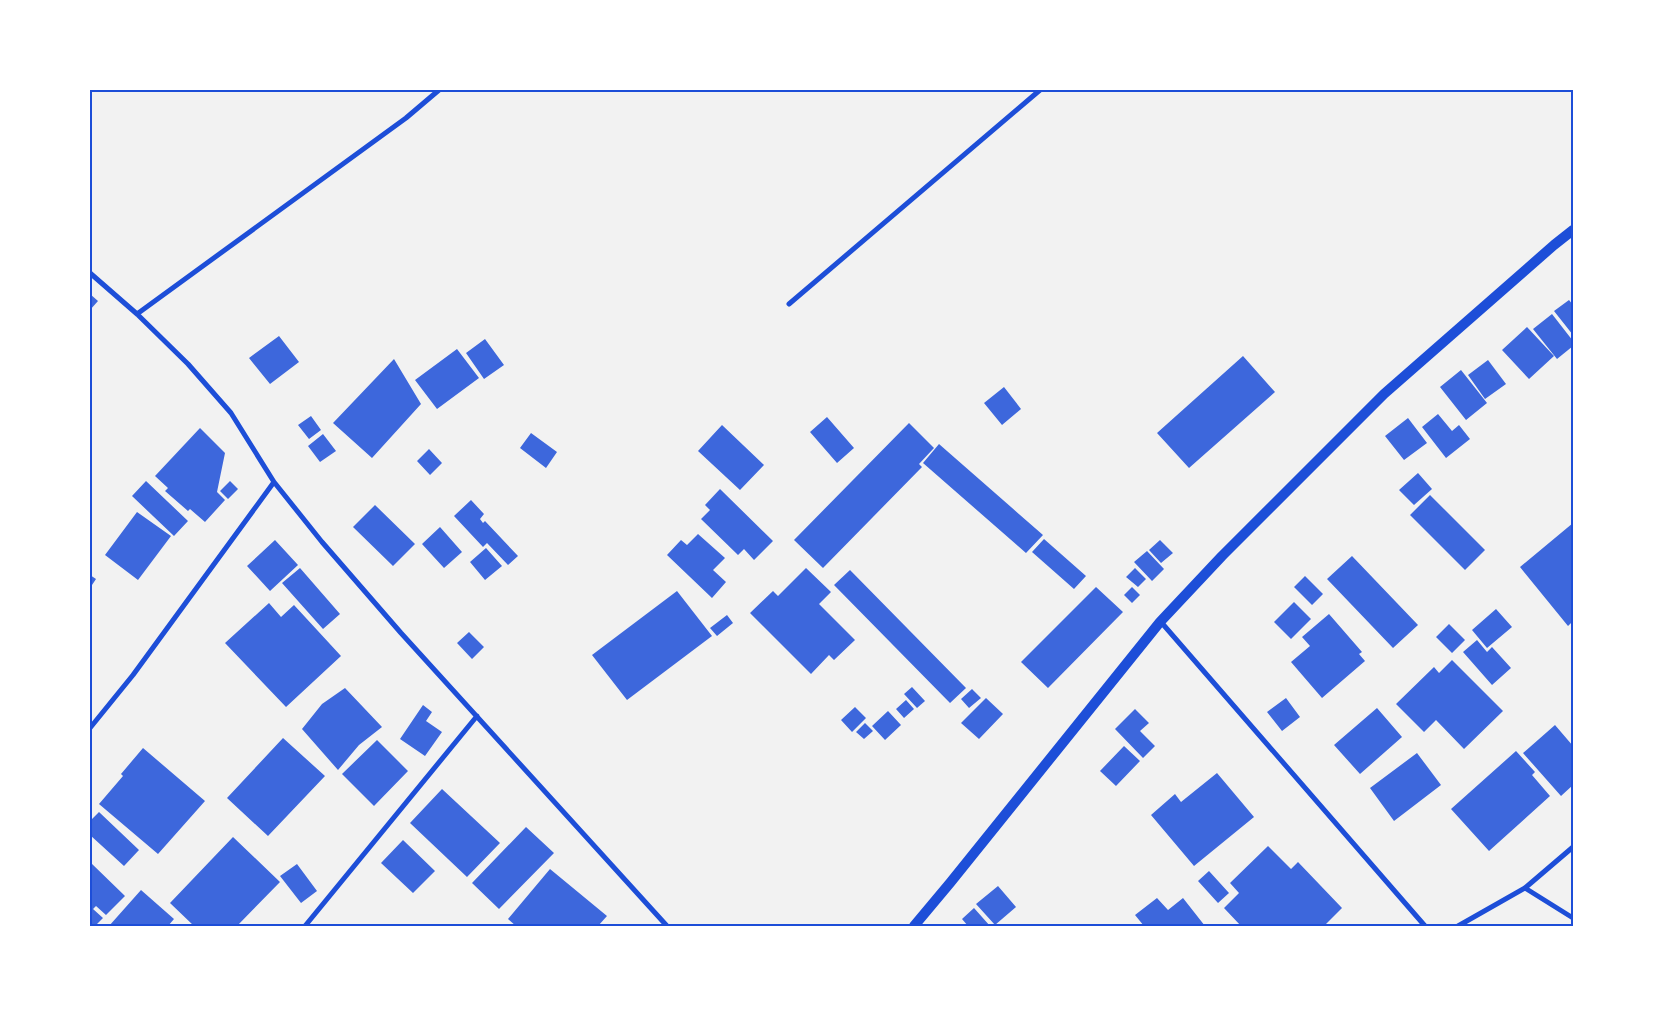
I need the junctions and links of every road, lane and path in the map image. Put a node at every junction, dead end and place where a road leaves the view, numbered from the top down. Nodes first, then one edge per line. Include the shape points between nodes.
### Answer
1 (438, 90) edge
2 (1040, 90) edge
3 (1573, 230) edge
4 (90, 272) edge
5 (789, 304) dead end
6 (137, 314) junction
7 (274, 482) junction
8 (1160, 622) junction
9 (477, 716) junction
10 (90, 728) edge
11 (1573, 847) edge
12 (1525, 888) junction
13 (1573, 918) edge
14 (305, 926) edge
15 (667, 926) edge
16 (914, 926) edge
17 (1425, 926) edge
18 (1458, 926) edge

1 - 6 street via 406,118
2 - 5 street
3 - 8 main road via 1384,394
4 - 6 street
6 - 7 street via 188,364 231,413
7 - 9 street via 334,556
7 - 10 street via 184,607
8 - 16 main road
8 - 17 street
9 - 14 street
9 - 15 street
11 - 12 street
12 - 13 street
12 - 18 street

